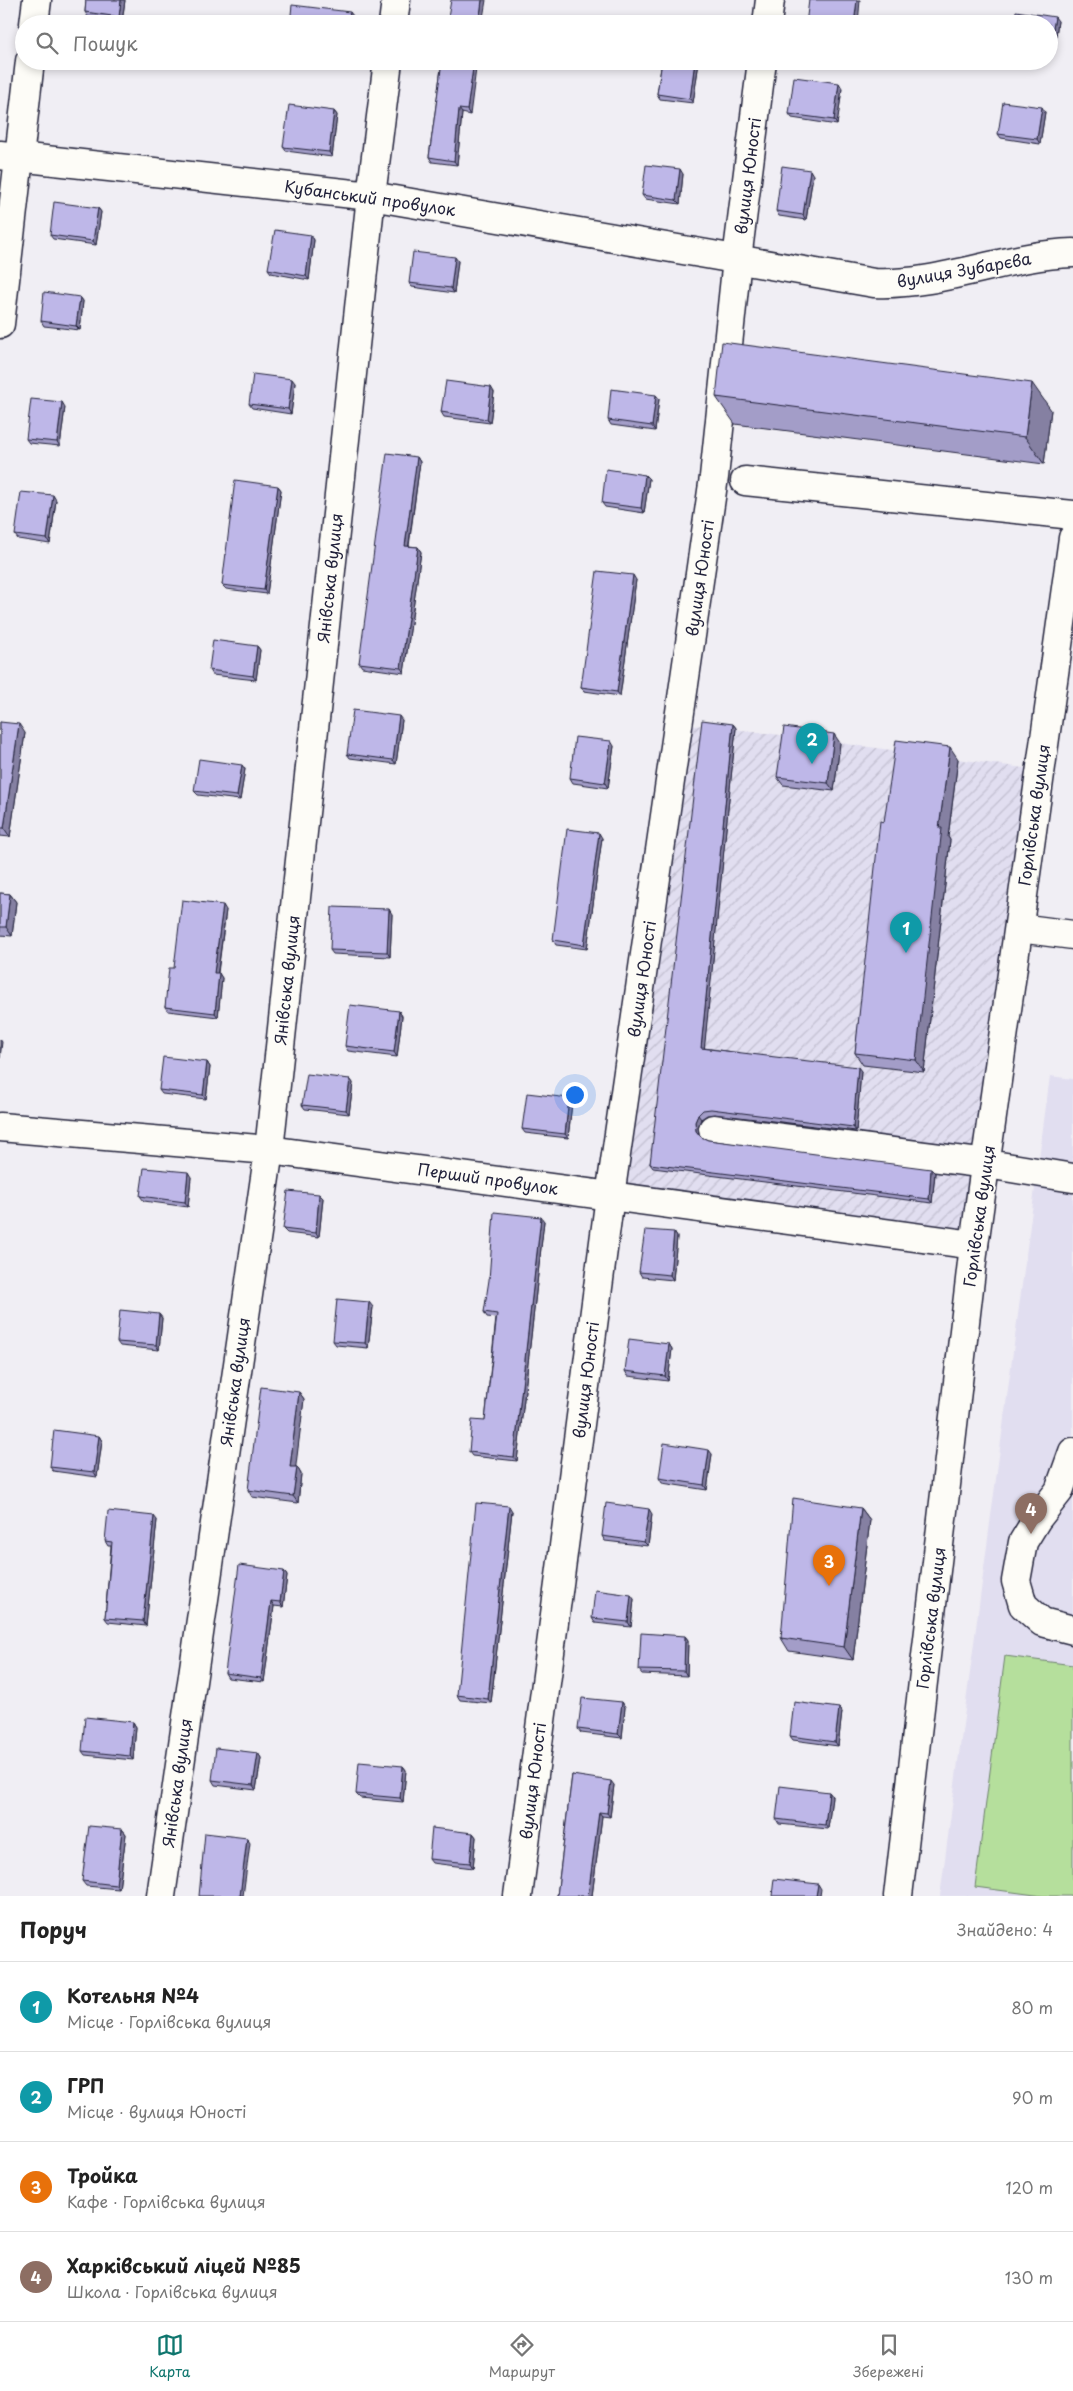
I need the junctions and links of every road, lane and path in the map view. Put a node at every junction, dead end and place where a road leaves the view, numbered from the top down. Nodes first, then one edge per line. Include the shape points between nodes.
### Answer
1 (37, 0) edge
2 (396, 0) edge
3 (770, 0) edge
4 (35, 15) edge
5 (394, 15) edge
6 (768, 15) edge
7 (28, 70) edge
8 (387, 70) edge
9 (761, 70) edge
10 (9, 156) edge
11 (371, 196) junction
12 (1073, 253) edge
13 (737, 259) junction
14 (0, 324) edge
15 (745, 480) dead end
16 (1073, 515) edge
17 (1073, 538) edge
18 (1071, 569) edge
19 (1019, 928) junction
20 (1073, 935) edge
21 (0, 1127) edge
22 (713, 1129) dead end
23 (269, 1150) junction
24 (987, 1164) junction
25 (1073, 1178) edge
26 (610, 1196) junction
27 (974, 1245) junction
28 (1073, 1452) edge
29 (1073, 1630) edge
30 (161, 1896) edge
31 (518, 1896) edge
32 (898, 1896) edge

1 - 4 street
2 - 5 street
3 - 6 street
7 - 10 street
8 - 11 street, Янівська вулиця
9 - 13 street, вулиця Юності
10 - 11 street, Кубанський провулок
10 - 14 street
11 - 13 street, Кубанський провулок
11 - 23 street, Янівська вулиця
12 - 13 street, вулиця Зубарєва via 1023,258 921,282 897,284 874,283
13 - 26 street, вулиця Юності via 714,478
15 - 16 street
17 - 18 street, Горлівська вулиця
18 - 19 street, Горлівська вулиця via 1039,770
19 - 20 street
19 - 24 street, Горлівська вулиця
21 - 23 street, Перший провулок
22 - 24 street
23 - 26 street, Перший провулок
23 - 30 street, Янівська вулиця
24 - 25 street
24 - 27 street, Горлівська вулиця
26 - 27 street, Перший провулок
26 - 31 street, вулиця Юності
27 - 32 street, Горлівська вулиця
28 - 29 street via 1059,1490 1023,1542 1016,1581 1023,1605 1042,1622

